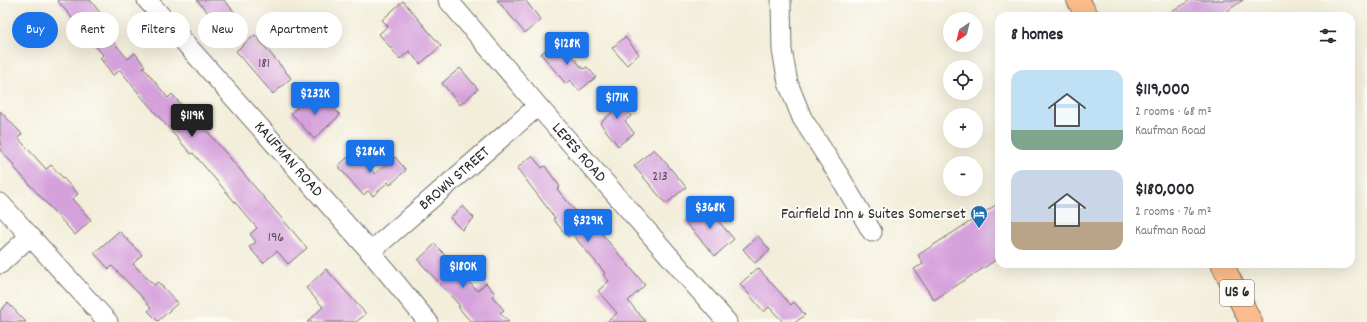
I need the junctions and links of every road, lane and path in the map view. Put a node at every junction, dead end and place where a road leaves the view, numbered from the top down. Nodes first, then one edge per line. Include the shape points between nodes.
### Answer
1 (146, 0) edge
2 (448, 0) edge
3 (781, 0) edge
4 (1078, 0) edge
5 (1085, 12) edge
6 (538, 106) junction
7 (0, 203) edge
8 (872, 232) dead end
9 (30, 236) junction
10 (370, 252) junction
11 (0, 264) edge
12 (1224, 268) edge
13 (108, 322) edge
14 (428, 322) edge
15 (727, 322) edge
16 (1251, 322) edge

1 - 10 street, KAUFMAN ROAD
2 - 6 street, LEPES ROAD
3 - 8 street via 782,50 788,83 802,118
4 - 5 main road
6 - 10 street, BROWN STREET
6 - 15 street, LEPES ROAD
7 - 9 street
9 - 11 street
9 - 13 street
10 - 14 street, KAUFMAN ROAD
12 - 16 main road, US 6

